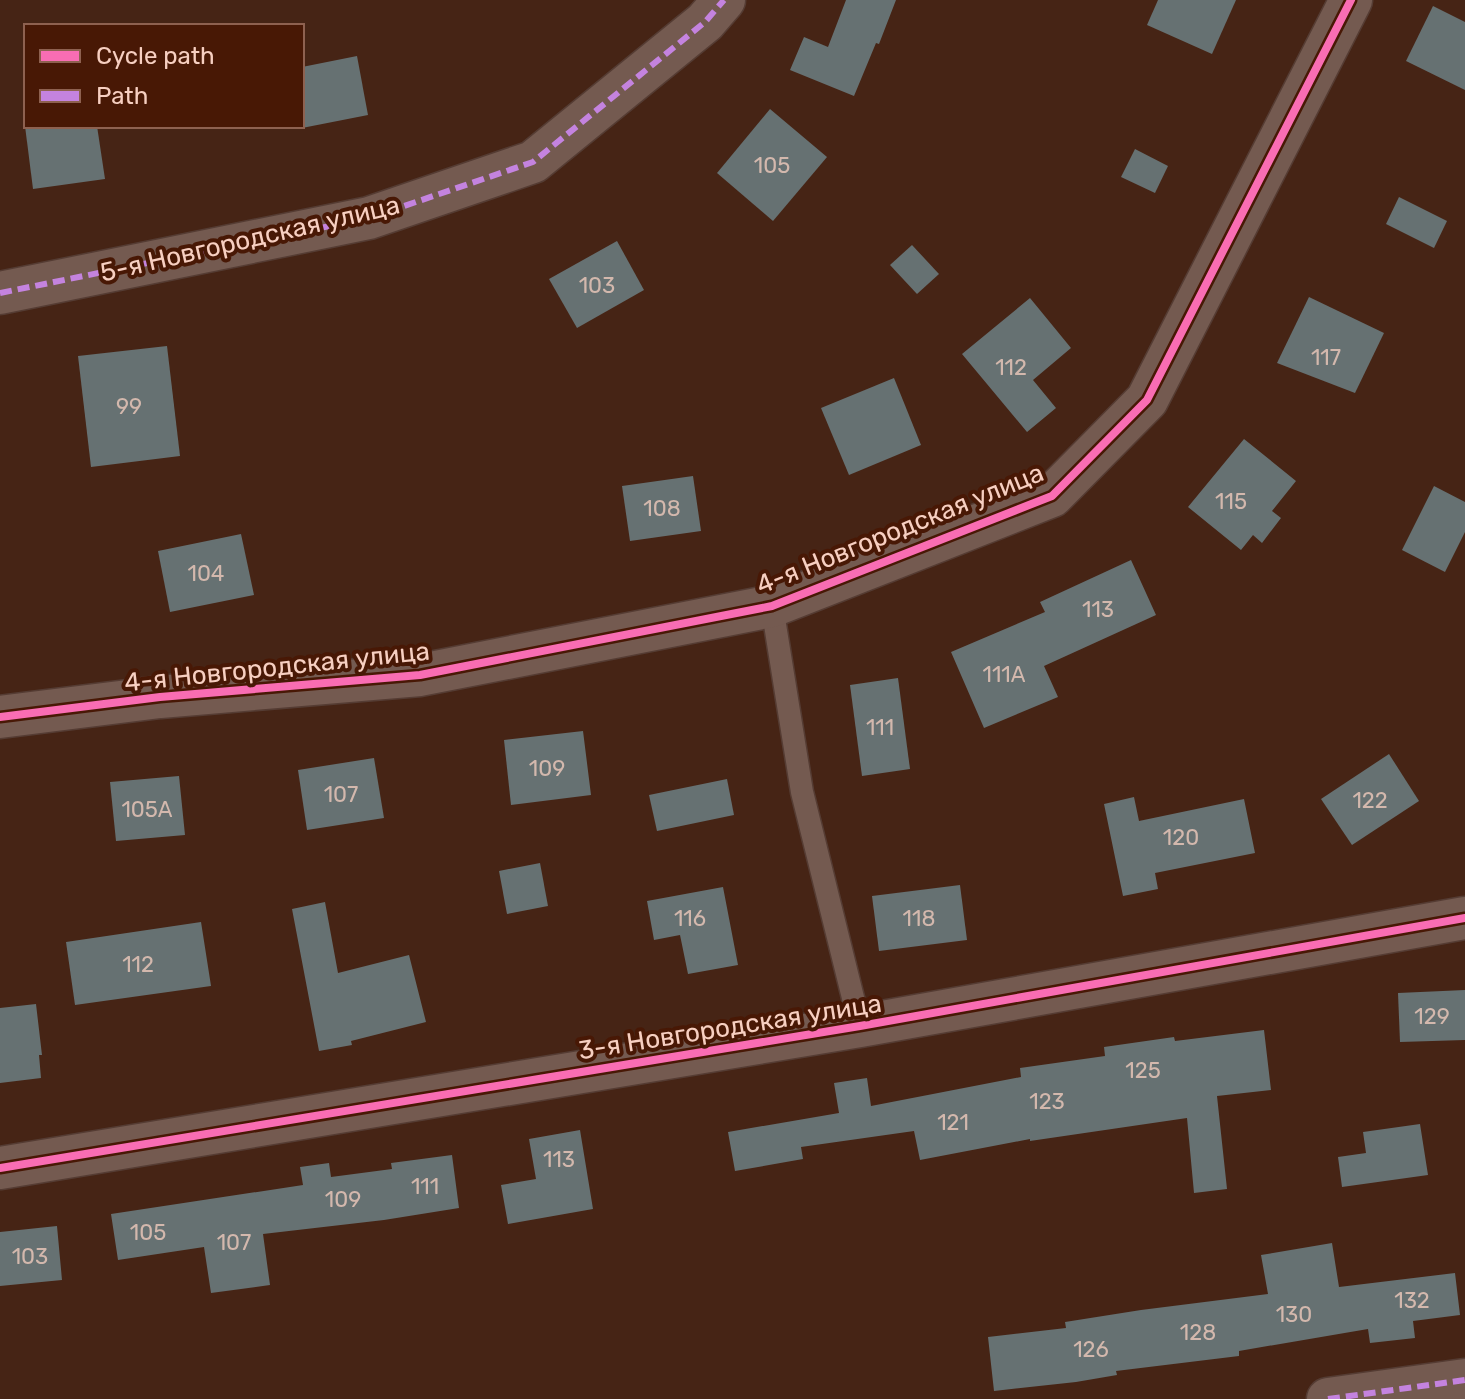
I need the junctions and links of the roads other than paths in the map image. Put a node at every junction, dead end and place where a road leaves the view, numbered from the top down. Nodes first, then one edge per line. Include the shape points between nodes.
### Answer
1 (724, 0) edge
2 (1351, 0) edge
3 (0, 293) edge
4 (772, 606) junction
5 (0, 717) edge
6 (1465, 918) edge
7 (860, 1026) junction
8 (0, 1168) edge
9 (1465, 1380) edge
10 (1328, 1399) edge

1 - 3 street, 5-я Новгородская улица via 705,22 533,162 369,218
2 - 4 street, 4-я Новгородская улица via 1147,400 1052,496
4 - 5 street, 4-я Новгородская улица via 420,675
4 - 7 lane via 802,792
6 - 7 street, 3-я Новгородская улица
7 - 8 street, 3-я Новгородская улица
9 - 10 street

